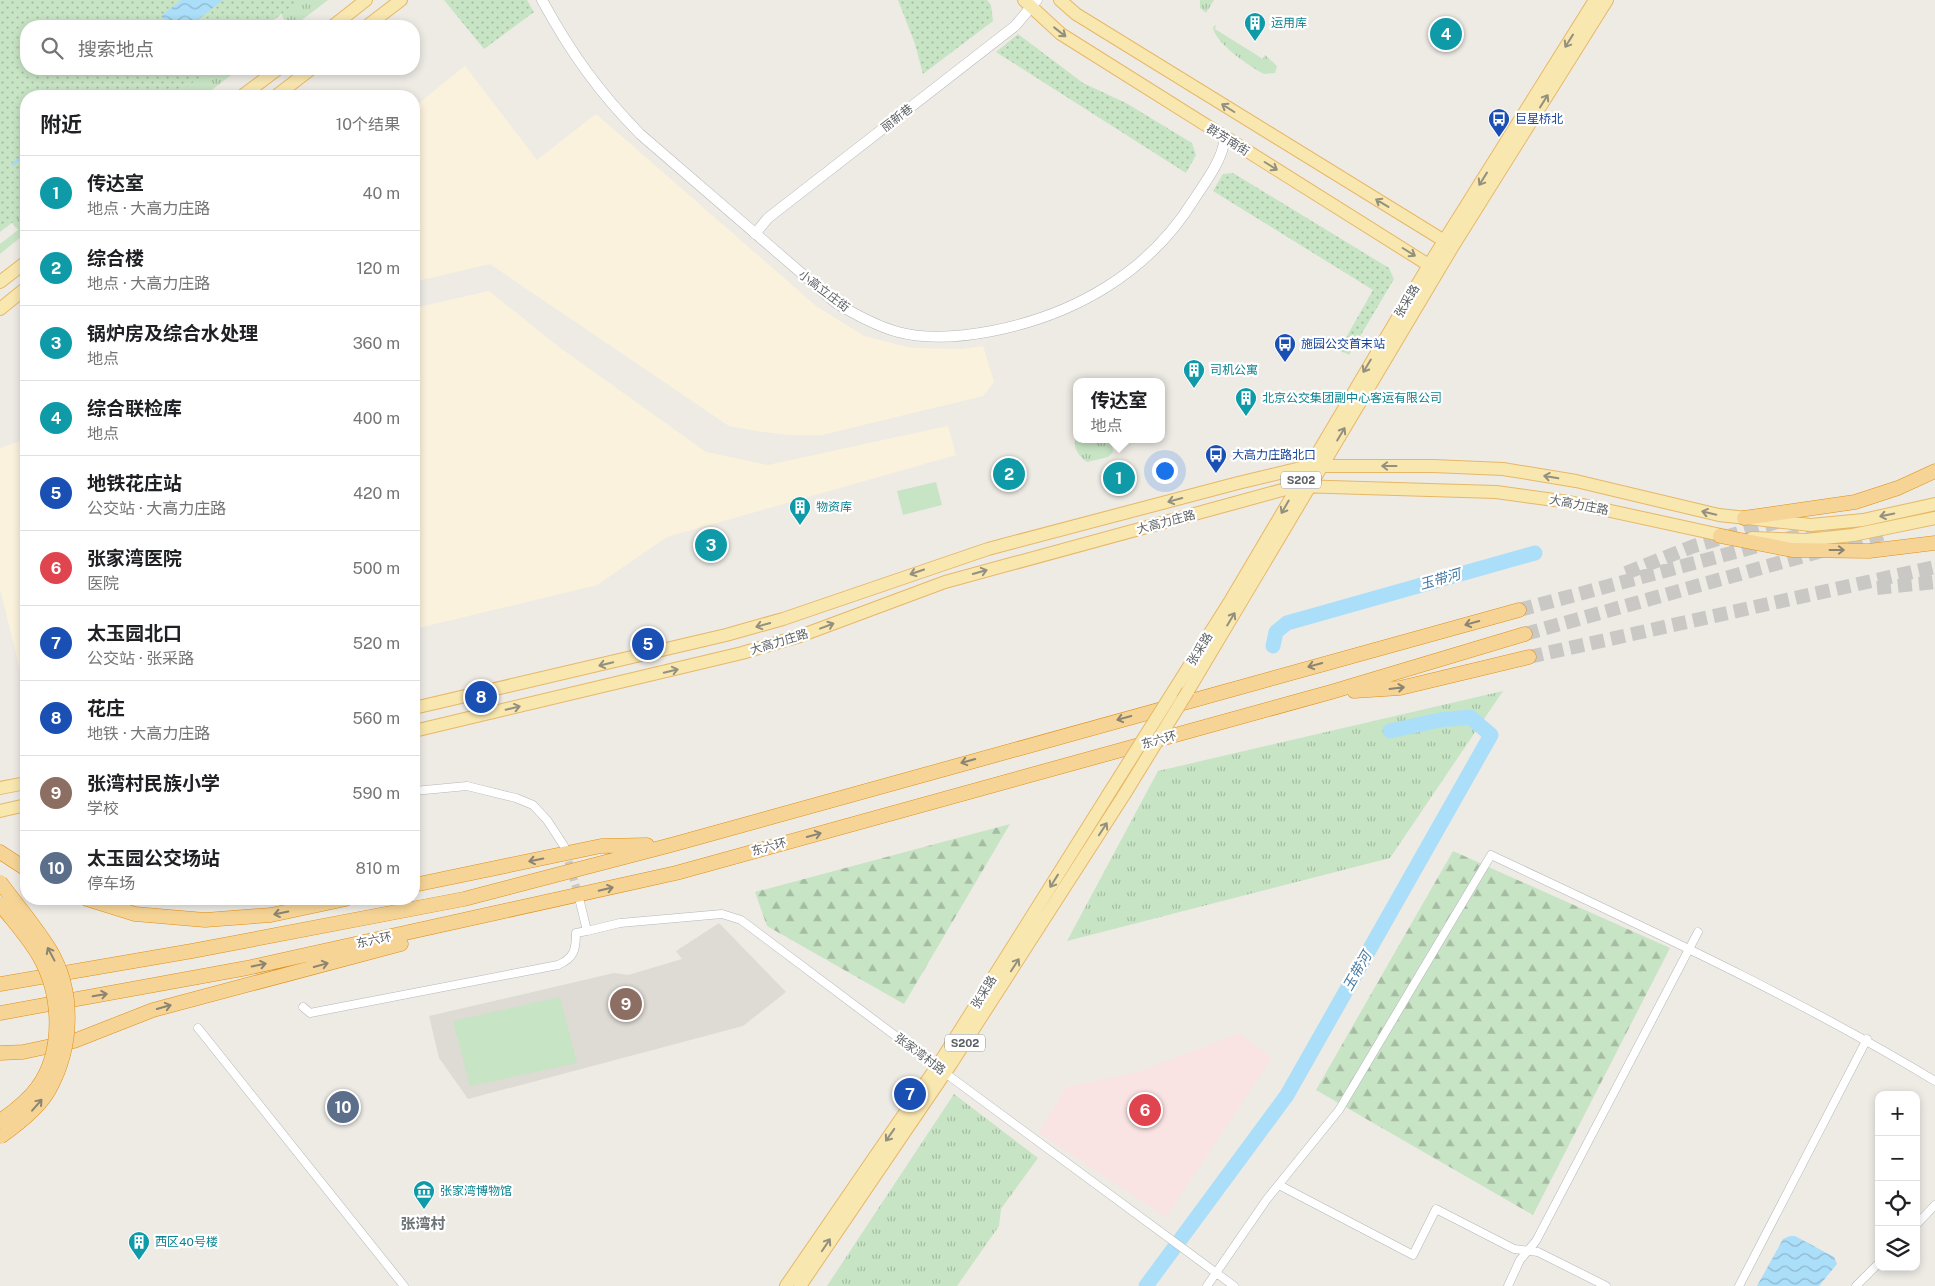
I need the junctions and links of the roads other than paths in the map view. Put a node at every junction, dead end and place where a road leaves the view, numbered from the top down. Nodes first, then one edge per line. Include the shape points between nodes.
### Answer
1 (366, 0) edge
2 (401, 0) edge
3 (542, 0) edge
4 (1060, 0) edge
5 (1595, 0) edge
6 (1607, 0) edge
7 (1030, 3) edge
8 (340, 20) edge
9 (375, 20) edge
10 (270, 75) edge
11 (304, 75) edge
12 (250, 90) edge
13 (284, 90) edge
14 (1225, 138) junction
15 (755, 234) junction
16 (1449, 243) junction
17 (20, 267) edge
18 (1433, 268) junction
19 (0, 282) edge
20 (20, 293) edge
21 (0, 309) edge
22 (1309, 466) junction
23 (1322, 466) junction
24 (1935, 471) edge
25 (1238, 483) junction
26 (1304, 486) junction
27 (1245, 501) junction
28 (1935, 504) edge
29 (1744, 518) junction
30 (1935, 518) edge
31 (1720, 536) junction
32 (1935, 543) edge
33 (1518, 610) tunnel mouth
34 (1525, 634) tunnel mouth
35 (1529, 657) tunnel mouth
36 (1331, 692) junction
37 (420, 707) edge
38 (420, 730) edge
39 (20, 784) edge
40 (0, 788) edge
41 (420, 790) edge
42 (20, 807) edge
43 (0, 811) edge
44 (671, 845) junction
45 (564, 846) tunnel mouth
46 (0, 852) edge
47 (20, 866) edge
48 (0, 882) edge
49 (420, 884) edge
50 (557, 901) junction
51 (580, 902) tunnel mouth
52 (0, 904) edge
53 (106, 905) edge
54 (318, 905) edge
55 (586, 930) junction
56 (1698, 932) dead end
57 (1690, 948) junction
58 (0, 984) edge
59 (303, 1007) dead end
60 (0, 1013) edge
61 (198, 1028) dead end
62 (1867, 1039) junction
63 (0, 1053) edge
64 (941, 1070) junction
65 (1935, 1081) edge
66 (0, 1122) edge
67 (0, 1137) edge
68 (1279, 1185) junction
69 (1935, 1206) edge
70 (1920, 1220) edge
71 (1527, 1251) junction
72 (1875, 1267) edge
73 (1216, 1272) junction
74 (404, 1286) edge
75 (786, 1286) edge
76 (800, 1286) edge
77 (1207, 1286) edge
78 (1234, 1286) edge
79 (1508, 1286) edge
80 (1606, 1286) edge
81 (1739, 1286) edge
82 (1856, 1286) edge

1 - 8 main road
2 - 9 main road
3 - 15 street, 小高立庄街 via 581,66 612,106
16 -> 4 main road via 1076,14
5 -> 16 main road, 张采路 / S202
16 -> 6 main road, 张采路 / S202
7 -> 14 main road, 群芳南街 via 1061,34
7 - 15 street, 丽新巷 via 1015,26 768,218
10 - 12 main road
11 - 13 main road
14 - 15 street, 小高立庄街 via 1222,155 1183,217 1135,268 1101,292 1072,307 1008,328 960,336 928,337 898,332 862,319 836,303
14 -> 18 main road, 群芳南街
16 - 18 main road, 张采路 / S202
17 - 19 main road
18 -> 22 main road, 张采路 / S202
23 -> 18 main road, 张采路 / S202
20 - 21 main road
22 - 23 main road, 大高力庄路
22 - 25 main road, 大高力庄路
22 - 26 main road, 张采路 / S202
23 - 26 main road, 张采路 / S202
29 -> 23 main road, 大高力庄路 via 1718,515 1576,481 1503,469
24 - 29 highway via 1856,502
25 - 27 main road via 1248,488 1250,493
25 -> 37 main road, 大高力庄路 via 988,549 783,619 726,635
26 - 27 main road, 大高力庄路
26 - 31 main road, 大高力庄路 via 1496,492 1569,502
26 -> 64 main road, 张采路 / S202, bridge via 1108,795
64 -> 26 main road, 张采路 / S202, bridge via 1124,795 1188,691
38 -> 27 main road, 大高力庄路 via 742,653 800,636 945,582
28 -> 29 main road, 大高力庄路 via 1863,520 1811,525
30 - 31 main road, 大高力庄路 via 1853,535 1806,540
31 -> 32 highway via 1792,550 1869,550
33 -> 44 highway, 东六环
34 - 36 highway, 东六环
36 -> 35 highway via 1400,688
50 -> 36 highway, 东六环 via 676,873
39 - 40 main road
41 - 45 street via 468,786 516,798 533,805
42 - 43 main road
44 -> 49 highway via 601,846
44 - 58 highway, 东六环 via 464,900
46 - 47 highway
67 -> 48 highway, bridge via 29,1114 49,1090 65,1049 68,1027 68,1004 62,976 51,951
60 -> 50 highway, 东六环 via 247,968
63 -> 50 highway via 23,1052 74,1040 153,1010
51 - 55 street
52 - 66 highway, bridge via 39,956 52,985 57,1016 54,1043 37,1087
54 -> 53 highway via 271,915 205,920 135,914
55 - 59 street via 576,934 576,950 569,960 558,965 310,1013
55 - 64 street, 张家湾村路 via 620,923 722,914 741,920
56 - 57 street
57 - 62 street
57 - 68 street via 1491,855 1339,1110
57 - 71 street via 1536,1241
61 - 74 street
62 - 65 street
62 - 81 street
64 - 73 street, 张家湾村路
64 -> 75 main road, 张采路 / S202
76 -> 64 main road, 张采路 / S202
68 - 71 street via 1414,1256 1436,1210 1514,1249
68 - 73 street
69 - 70 street
71 - 79 street
71 - 80 street via 1538,1252
72 - 82 street
73 - 77 street
73 - 78 street, 张家湾村路

